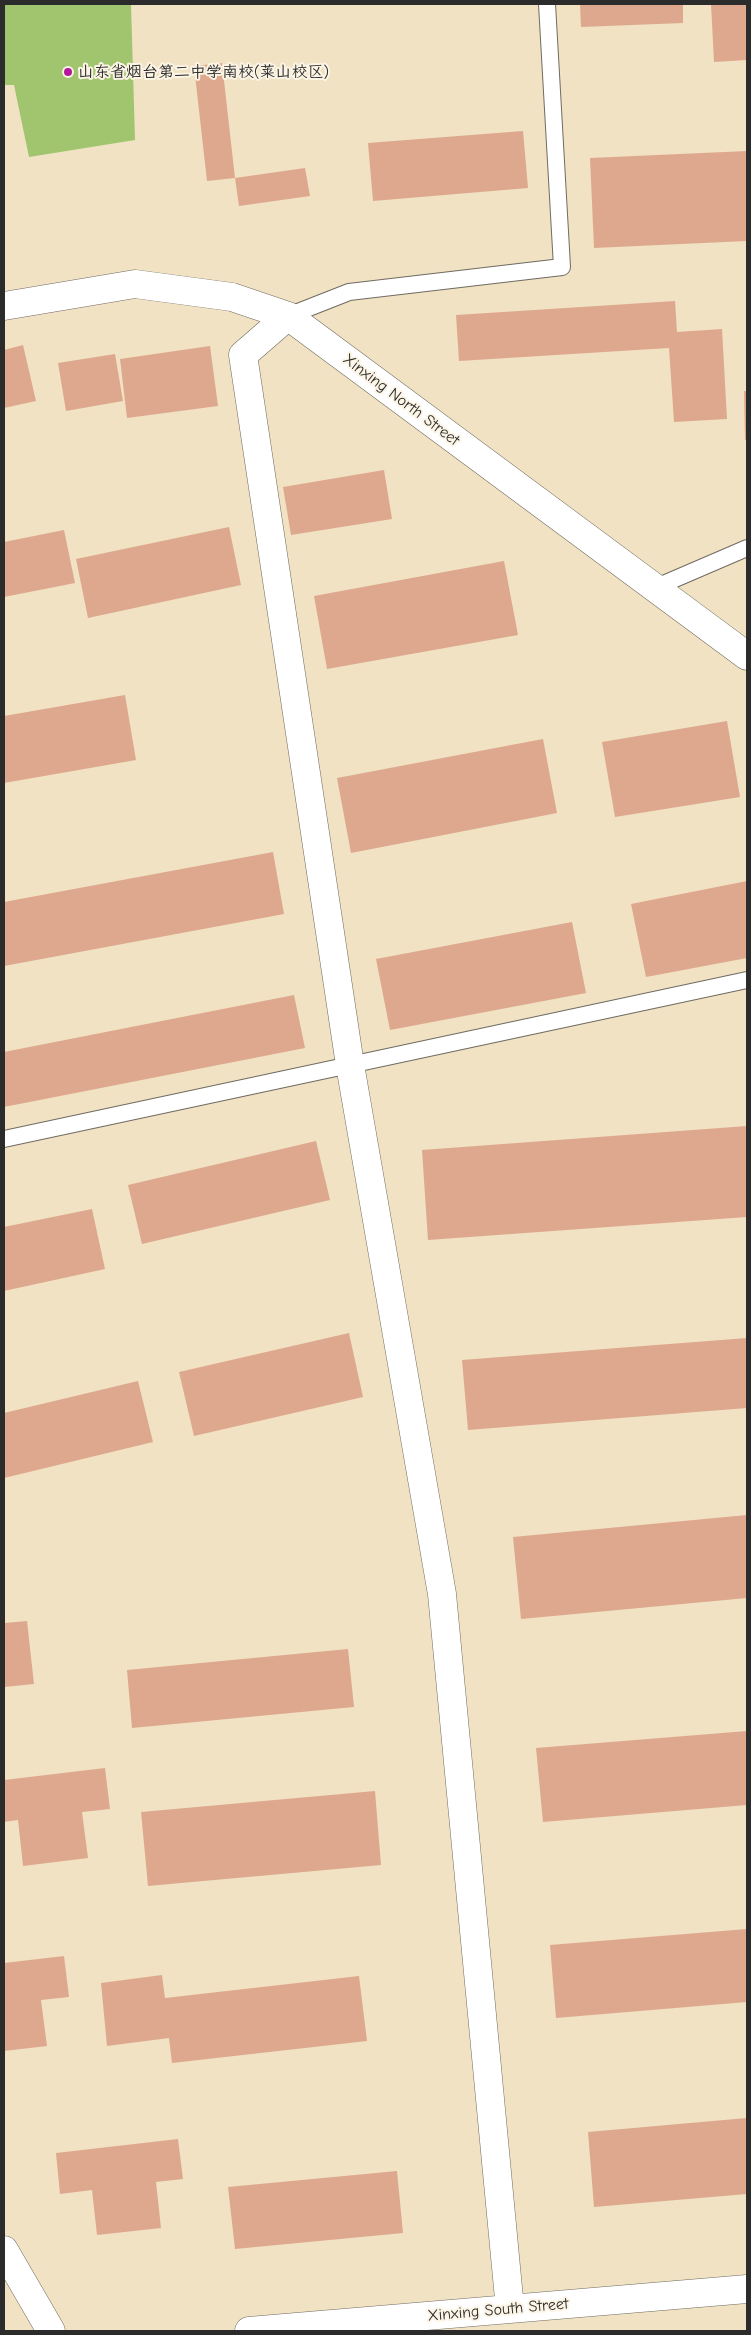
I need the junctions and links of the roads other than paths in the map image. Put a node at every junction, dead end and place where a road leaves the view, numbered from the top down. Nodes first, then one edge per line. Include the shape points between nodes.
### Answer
1 (547, 4) edge
2 (4, 306) edge
3 (288, 316) junction
4 (747, 548) edge
5 (654, 588) junction
6 (747, 656) edge
7 (747, 980) edge
8 (350, 1065) junction
9 (4, 1139) edge
10 (4, 2250) edge
11 (747, 2289) edge
12 (510, 2309) junction
13 (50, 2331) edge
14 (249, 2331) edge

1 - 3 lane via 562,267 349,292
2 - 3 street, Xinxing North Street via 135,284 232,297
3 - 5 street, Xinxing North Street
3 - 8 street via 243,355
4 - 5 lane
5 - 6 street, Xinxing North Street
7 - 8 lane
8 - 9 lane
8 - 12 street via 442,1594
10 - 13 street
11 - 12 street, Xinxing South Street
12 - 14 street, Xinxing South Street

